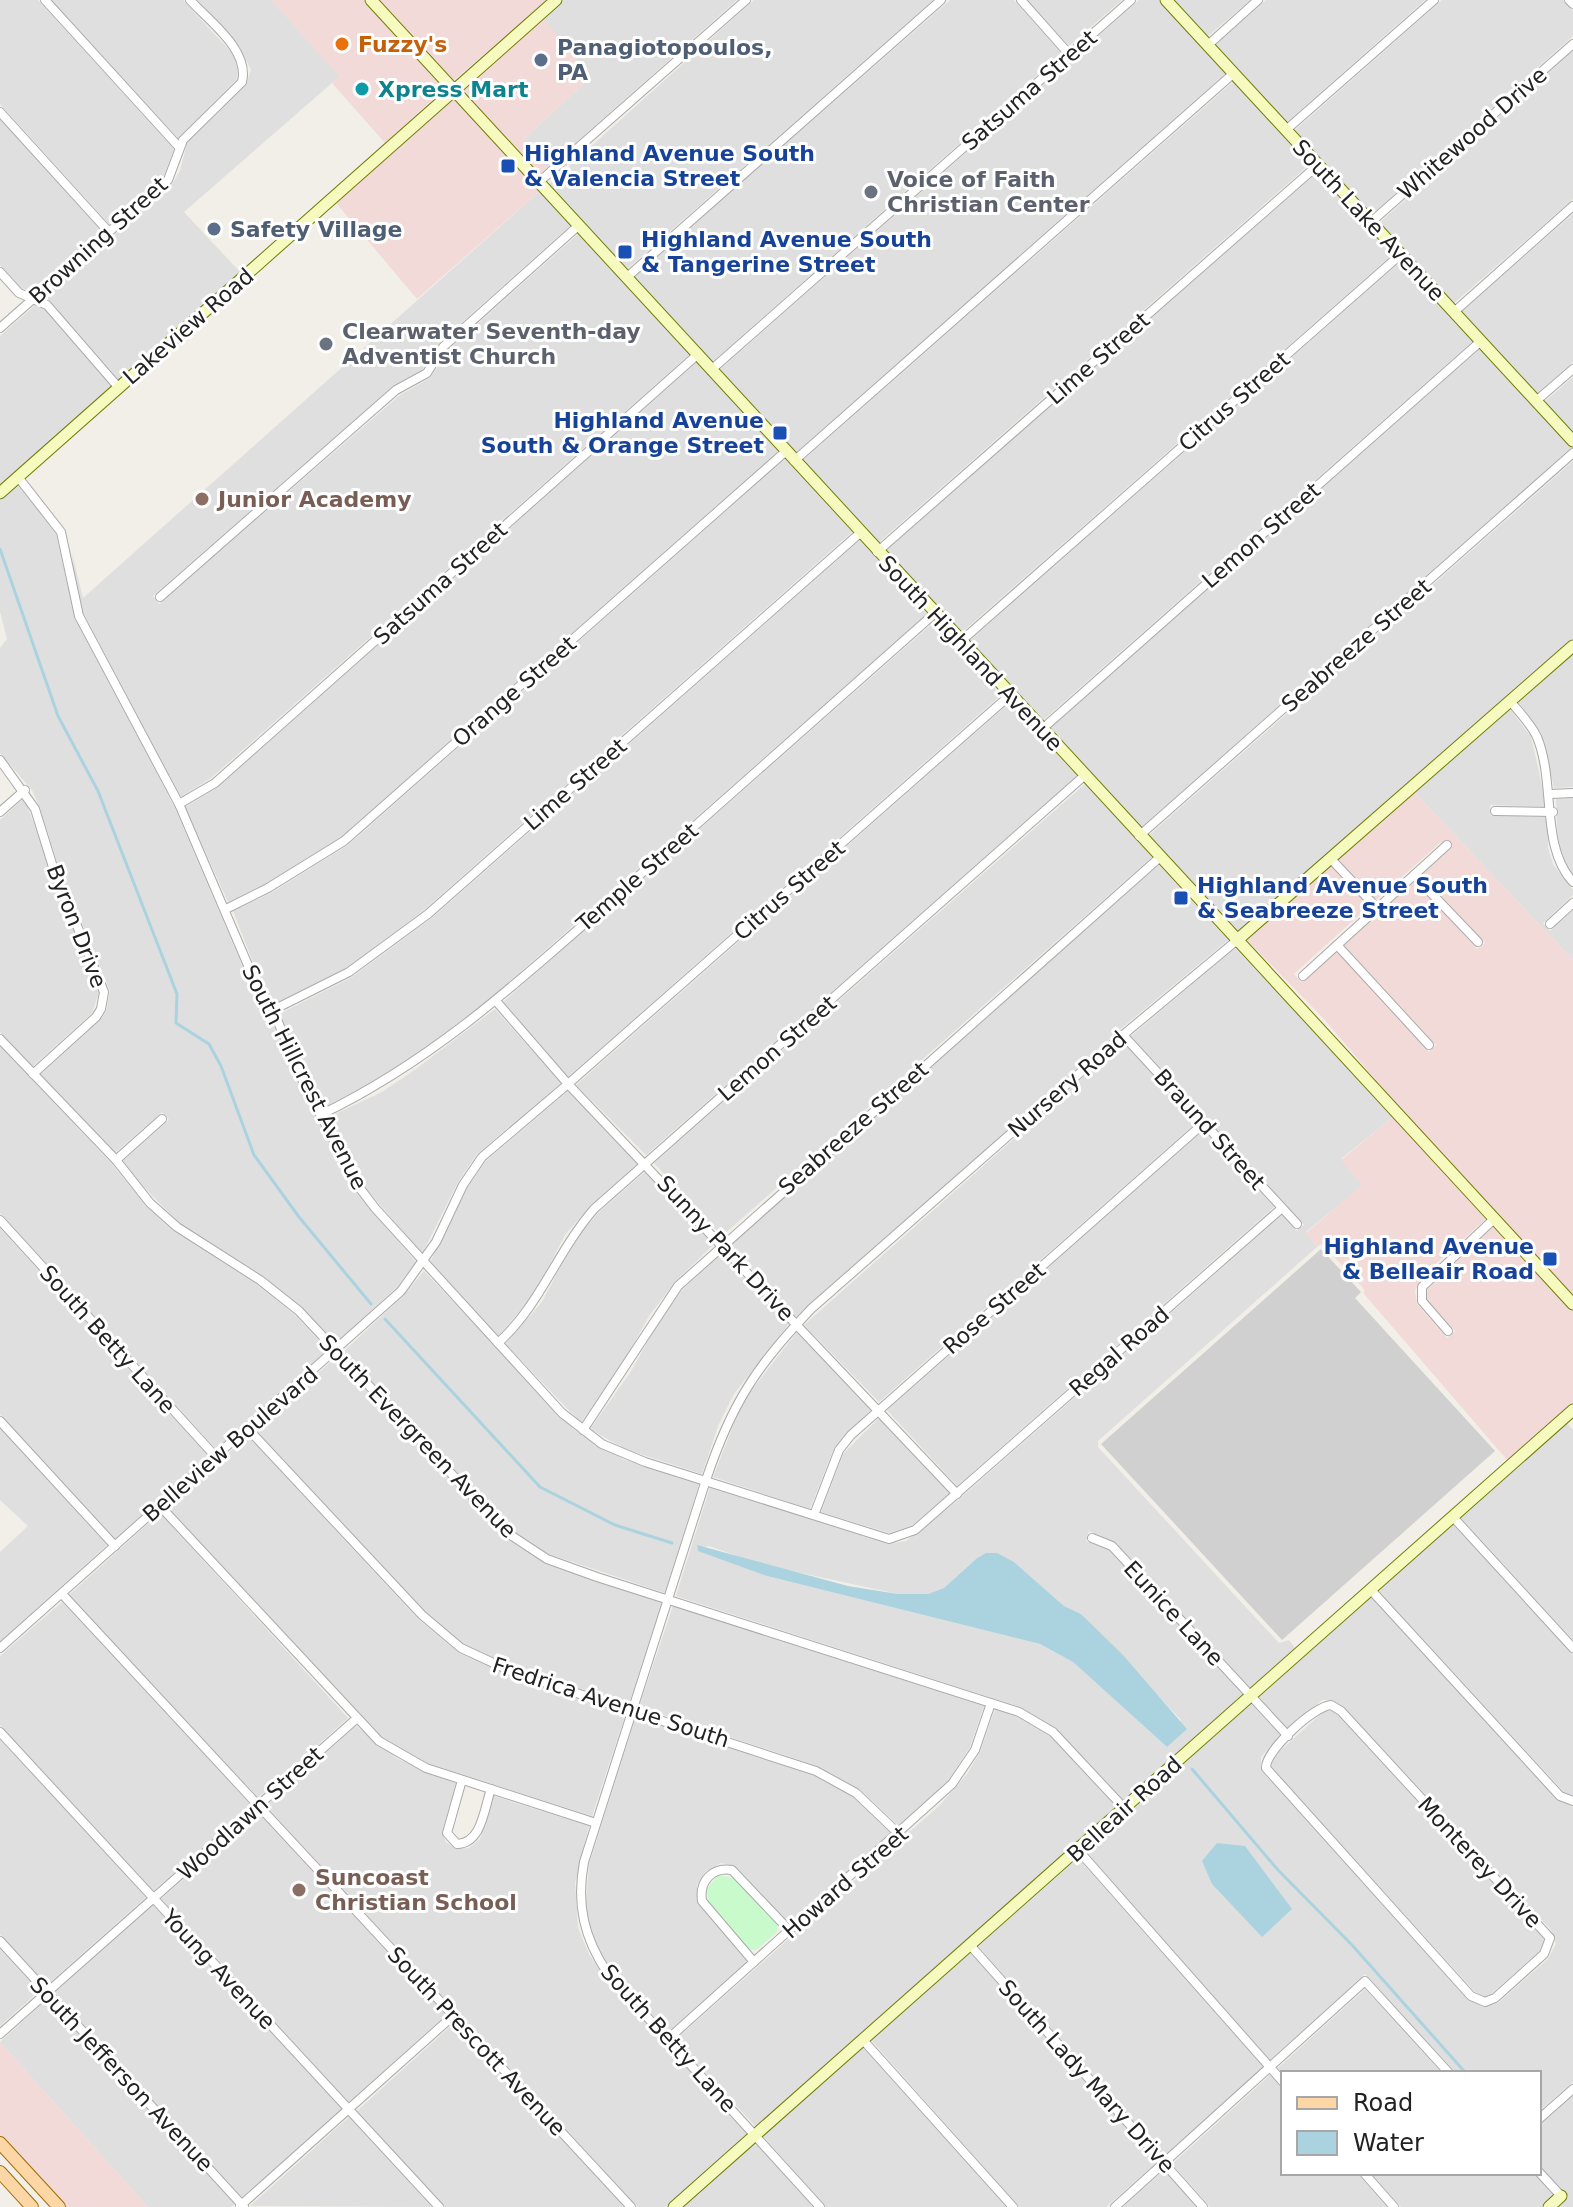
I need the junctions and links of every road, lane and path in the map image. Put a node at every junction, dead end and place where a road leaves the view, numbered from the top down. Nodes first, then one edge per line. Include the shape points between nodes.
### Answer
1 (45, 0) edge
2 (190, 0) edge
3 (371, 0) edge
4 (556, 0) edge
5 (746, 0) edge
6 (941, 0) edge
7 (1021, 0) edge
8 (1131, 0) edge
9 (1166, 0) edge
10 (1258, 0) edge
11 (1434, 0) edge
12 (1573, 44) edge
13 (1208, 45) junction
14 (1069, 54) junction
15 (1234, 73) junction
16 (452, 90) junction
17 (0, 112) edge
18 (1286, 130) junction
19 (179, 147) junction
20 (1318, 165) junction
21 (539, 182) junction
22 (1573, 206) edge
23 (1371, 222) junction
24 (578, 226) junction
25 (109, 232) junction
26 (1400, 255) junction
27 (0, 272) edge
28 (626, 278) junction
29 (33, 299) junction
30 (1454, 312) junction
31 (0, 328) edge
32 (1481, 341) junction
33 (697, 355) junction
34 (1573, 369) edge
35 (711, 370) junction
36 (119, 388) junction
37 (1536, 401) junction
38 (1573, 441) edge
39 (1573, 453) edge
40 (790, 456) junction
41 (18, 477) junction
42 (0, 493) edge
43 (860, 533) junction
44 (877, 552) junction
45 (160, 597) dead end
46 (934, 614) junction
47 (960, 642) junction
48 (1573, 646) edge
49 (1009, 696) junction
50 (1510, 701) junction
51 (1041, 730) junction
52 (0, 760) edge
53 (1084, 776) junction
54 (25, 790) junction
55 (1573, 793) edge
56 (1550, 794) junction
57 (179, 804) junction
58 (1495, 811) dead end
59 (0, 812) edge
60 (1553, 812) junction
61 (1139, 836) junction
62 (1447, 845) dead end
63 (1159, 858) junction
64 (1331, 859) junction
65 (1414, 875) junction
66 (1573, 882) edge
67 (1573, 903) edge
68 (1377, 908) junction
69 (226, 909) junction
70 (1550, 924) dead end
71 (1236, 941) junction
72 (1478, 942) dead end
73 (1337, 945) junction
74 (1303, 976) dead end
75 (496, 1001) junction
76 (273, 1010) junction
77 (1123, 1035) junction
78 (0, 1039) edge
79 (1429, 1045) dead end
80 (33, 1074) junction
81 (568, 1084) junction
82 (322, 1114) junction
83 (162, 1119) dead end
84 (1204, 1123) junction
85 (116, 1160) junction
86 (646, 1163) junction
87 (1282, 1208) junction
88 (1495, 1218) junction
89 (0, 1220) edge
90 (1297, 1224) dead end
91 (722, 1244) junction
92 (423, 1263) junction
93 (1573, 1304) edge
94 (797, 1324) junction
95 (1448, 1331) dead end
96 (498, 1343) junction
97 (335, 1351) junction
98 (880, 1409) junction
99 (1573, 1410) edge
100 (0, 1421) edge
101 (248, 1429) junction
102 (583, 1430) junction
103 (216, 1457) junction
104 (706, 1480) junction
105 (957, 1494) junction
106 (160, 1506) junction
107 (814, 1515) junction
108 (1453, 1517) junction
109 (1092, 1538) dead end
110 (115, 1546) junction
111 (1371, 1590) junction
112 (62, 1594) junction
113 (669, 1599) junction
114 (0, 1648) edge
115 (1573, 1648) edge
116 (1251, 1696) junction
117 (991, 1703) junction
118 (633, 1710) junction
119 (356, 1719) junction
120 (0, 1732) edge
121 (1288, 1736) junction
122 (462, 1780) junction
123 (491, 1789) junction
124 (1573, 1801) edge
125 (258, 1805) junction
126 (1125, 1809) junction
127 (596, 1823) junction
128 (899, 1834) junction
129 (1078, 1850) junction
130 (153, 1898) junction
131 (789, 1930) junction
132 (0, 1941) edge
133 (970, 1945) junction
134 (754, 1962) junction
135 (47, 1992) junction
136 (454, 2015) junction
137 (0, 2034) edge
138 (668, 2039) junction
139 (863, 2040) junction
140 (1270, 2067) junction
141 (1447, 2071) edge
142 (1281, 2080) edge
143 (1573, 2089) edge
144 (349, 2110) junction
145 (1541, 2117) edge
146 (756, 2135) junction
147 (0, 2143) edge
148 (1164, 2163) junction
149 (0, 2172) edge
150 (1541, 2174) edge
151 (1366, 2175) edge
152 (1561, 2196) joint
153 (242, 2206) edge
154 (32, 2207) edge
155 (59, 2207) edge
156 (439, 2207) edge
157 (631, 2207) edge
158 (674, 2207) edge
159 (820, 2207) edge
160 (1013, 2207) edge
161 (1115, 2207) edge
162 (1203, 2207) edge
163 (1394, 2207) edge
164 (1549, 2207) edge

1 - 19 street
2 - 19 street, Browning Street via 237,51 244,73 236,90
3 - 16 street, South Highland Avenue
4 - 16 street, Lakeview Road
5 - 21 street
6 - 28 street
7 - 14 street
8 - 14 street, Satsuma Street
9 - 13 street, South Lake Avenue
10 - 13 street
11 - 18 street
12 - 23 street, Whitewood Drive
13 - 15 street, South Lake Avenue
14 - 35 street, Satsuma Street
15 - 18 street, South Lake Avenue
15 - 40 street, Orange Street
16 - 21 street, South Highland Avenue
16 - 36 street, Lakeview Road
17 - 25 street
18 - 20 street, South Lake Avenue
19 - 25 street, Browning Street via 168,180
20 - 23 street, South Lake Avenue
20 - 44 street, Lime Street
21 - 24 street, South Highland Avenue
22 - 30 street
23 - 26 street, South Lake Avenue
24 - 28 street, South Highland Avenue
24 - 45 street via 443,347 427,373 396,390
25 - 29 street, Browning Street
26 - 30 street, South Lake Avenue
26 - 47 street, Citrus Street
27 - 29 street via 19,293
28 - 33 street, South Highland Avenue
29 - 31 street, Browning Street
29 - 36 street via 47,305
30 - 32 street, South Lake Avenue
32 - 37 street, South Lake Avenue
32 - 51 street, Lemon Street
33 - 35 street, South Highland Avenue
33 - 57 street, Satsuma Street via 215,783
34 - 37 street
35 - 40 street, South Highland Avenue
36 - 41 street, Lakeview Road
37 - 38 street, South Lake Avenue
39 - 61 street, Seabreeze Street
40 - 43 street, South Highland Avenue
40 - 69 street, Orange Street via 344,841
41 - 42 street, Lakeview Road
41 - 57 street, South Hillcrest Avenue via 61,532 79,616
43 - 44 street, South Highland Avenue
43 - 76 street, Lime Street via 428,914 349,972
44 - 46 street, South Highland Avenue
46 - 47 street, South Highland Avenue
46 - 75 street, Temple Street
47 - 49 street, South Highland Avenue
48 - 50 street, Nursery Road
49 - 51 street, South Highland Avenue
49 - 81 street, Citrus Street
50 - 56 street via 1536,735
50 - 64 street, Nursery Road
51 - 53 street, South Highland Avenue
52 - 54 street, Byron Drive
53 - 61 street, South Highland Avenue
53 - 86 street, Lemon Street
54 - 59 street
54 - 80 street, Byron Drive via 104,992 96,1017
55 - 56 street
56 - 60 street
57 - 69 street, South Hillcrest Avenue
58 - 60 street
60 - 66 street via 1553,848
61 - 63 street, South Highland Avenue
62 - 65 street
63 - 71 street, South Highland Avenue
63 - 91 street, Seabreeze Street
64 - 68 street
64 - 71 street, Nursery Road
65 - 68 street
65 - 72 street
67 - 70 street
68 - 73 street
69 - 76 street, South Hillcrest Avenue via 253,977
71 - 77 street, Nursery Road
71 - 88 street, South Highland Avenue
73 - 74 street
73 - 79 street
75 - 81 street, Sunny Park Drive
75 - 82 street, Temple Street via 413,1065
76 - 82 street, South Hillcrest Avenue
77 - 84 street, Braund Street
77 - 94 street, Nursery Road
78 - 80 street, South Evergreen Avenue
80 - 85 street, South Evergreen Avenue
81 - 86 street, Sunny Park Drive
81 - 92 street, Belleview Boulevard via 482,1157
82 - 92 street, South Hillcrest Avenue via 359,1187
83 - 85 street
84 - 87 street, Braund Street
84 - 98 street, Rose Street
85 - 97 street, South Evergreen Avenue via 177,1227 260,1280 299,1311
86 - 91 street, Sunny Park Drive
86 - 96 street, Lemon Street via 569,1239 538,1298
87 - 90 street, Braund Street
87 - 105 street, Regal Road
88 - 93 street, South Highland Avenue
88 - 95 street via 1422,1287 1422,1301
89 - 103 street, South Betty Lane
91 - 94 street, Sunny Park Drive
91 - 102 street, Seabreeze Street via 678,1286
92 - 96 street, South Hillcrest Avenue
92 - 97 street, Belleview Boulevard via 401,1291
94 - 98 street, Sunny Park Drive
94 - 104 street, Nursery Road via 738,1398
96 - 102 street, South Hillcrest Avenue
97 - 101 street, Belleview Boulevard
97 - 113 street, South Evergreen Avenue via 506,1532 547,1559
98 - 105 street, Sunny Park Drive
98 - 107 street, Rose Street via 839,1450
99 - 108 street, Belleair Road
100 - 110 street
101 - 103 street, Belleview Boulevard
101 - 118 street, Fredrica Avenue South via 422,1615 461,1648 515,1673
102 - 104 street, South Hillcrest Avenue via 624,1454
103 - 106 street, Belleview Boulevard
104 - 107 street, South Hillcrest Avenue
104 - 113 street, Nursery Road
105 - 107 street, South Hillcrest Avenue via 903,1537 889,1539
106 - 110 street, Belleview Boulevard
106 - 119 street
108 - 111 street, Belleair Road
108 - 115 street
109 - 116 street, Eunice Lane via 1112,1546
110 - 112 street, Belleview Boulevard
111 - 116 street, Belleair Road
111 - 124 street via 1560,1796
112 - 114 street, Belleview Boulevard
112 - 125 street, South Prescott Avenue
113 - 117 street, South Evergreen Avenue
113 - 118 street, Nursery Road
116 - 121 street
116 - 126 street, Belleair Road
117 - 126 street, South Evergreen Avenue via 1053,1732
117 - 128 street, Howard Street via 963,1770
118 - 127 street, South Betty Lane
118 - 128 street, Fredrica Avenue South via 816,1771 856,1793
119 - 122 street via 400,1755
119 - 125 street, Woodlawn Street
120 - 130 street, Young Avenue
121 - 121 street, Monterey Drive via 1266,1760 1271,1775 1471,1996 1485,2002 1495,1998 1544,1954 1551,1944 1547,1934 1341,1711 1323,1705
122 - 123 street
122 - 123 street via 447,1833 457,1844 476,1836
123 - 127 street
125 - 130 street, Woodlawn Street
125 - 136 street, South Prescott Avenue
126 - 129 street, Belleair Road
127 - 138 street, South Betty Lane via 580,1884 583,1926 608,1974
128 - 131 street, Howard Street
129 - 133 street, Belleair Road
129 - 140 street
130 - 135 street, Woodlawn Street
130 - 144 street, Young Avenue
131 - 134 street, Howard Street
131 - 134 street via 732,1870 708,1876 702,1901
132 - 135 street, South Jefferson Avenue
133 - 139 street, Belleair Road
133 - 148 street, South Lady Mary Drive
134 - 138 street, Howard Street
135 - 137 street, Woodlawn Street
135 - 153 street, South Jefferson Avenue
136 - 144 street
136 - 157 street, South Prescott Avenue
138 - 146 street, South Betty Lane
139 - 146 street, Belleair Road
139 - 160 street
140 - 141 street via 1365,1981
140 - 142 street
140 - 148 street
143 - 145 street
144 - 153 street
144 - 156 street, Young Avenue
146 - 158 street, Belleair Road
146 - 159 street, South Betty Lane
147 - 155 main road
148 - 161 street
148 - 162 street, South Lady Mary Drive
149 - 154 main road
150 - 152 street
151 - 163 street
152 - 164 street

